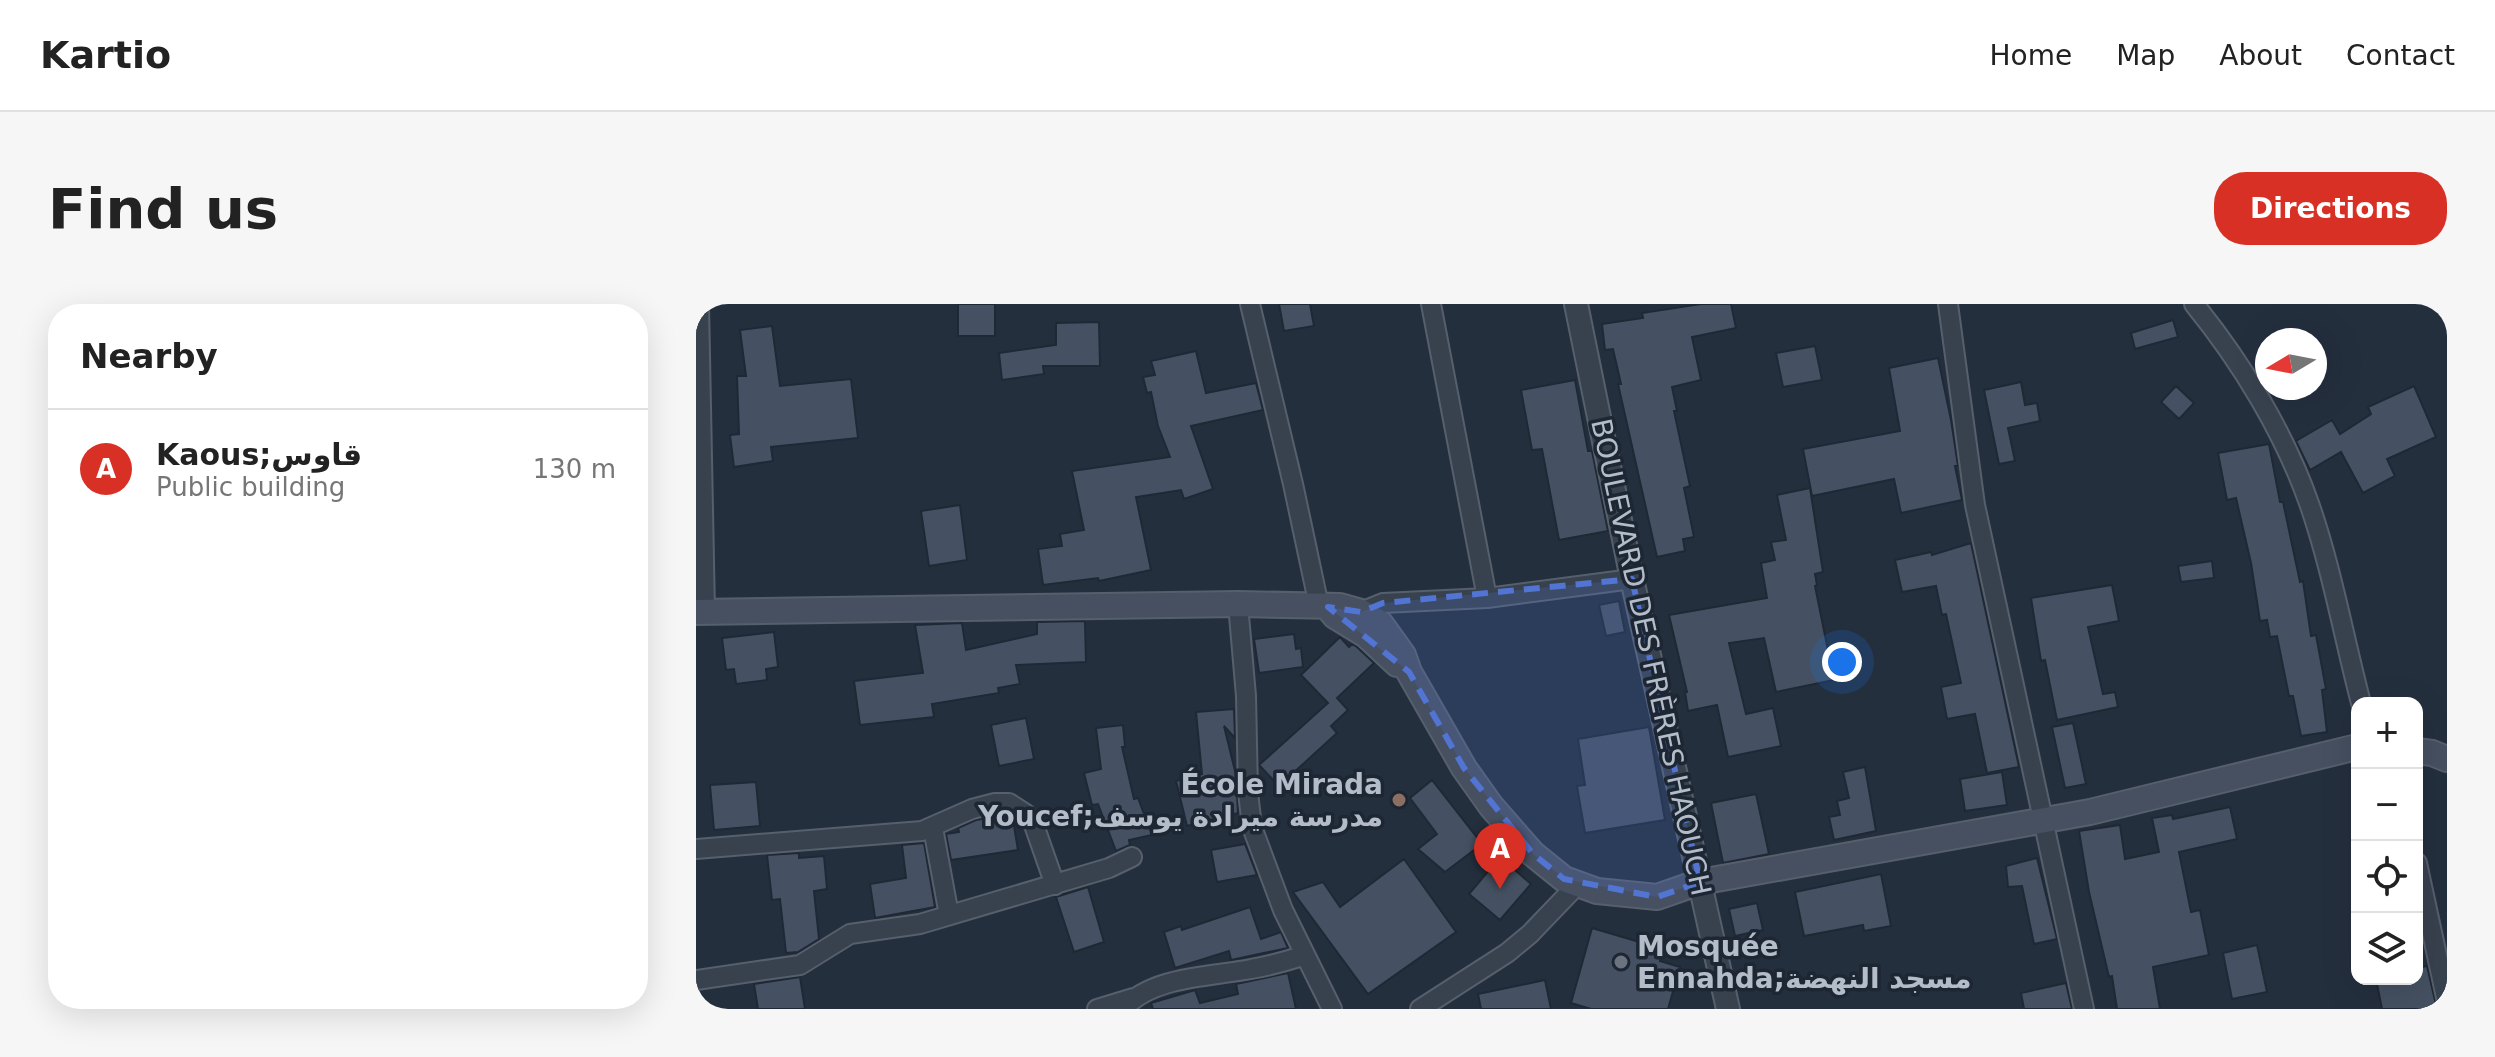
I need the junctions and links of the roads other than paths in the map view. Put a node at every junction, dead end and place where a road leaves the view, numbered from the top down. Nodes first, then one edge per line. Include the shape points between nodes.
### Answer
1 (699, 304) edge
2 (1250, 304) edge
3 (1431, 304) edge
4 (1576, 304) edge
5 (1948, 304) edge
6 (2194, 304) edge
7 (1632, 579) junction
8 (1487, 598) junction
9 (1238, 604) junction
10 (1324, 607) junction
11 (700, 612) edge
12 (1361, 612) junction
13 (1409, 672) junction
14 (2359, 697) edge
15 (2351, 748) edge
16 (2423, 752) edge
17 (2447, 759) edge
18 (2044, 821) junction
19 (933, 828) junction
20 (696, 849) edge
21 (1132, 857) dead end
22 (1700, 882) junction
23 (1055, 885) junction
24 (1577, 885) junction
25 (2423, 891) edge
26 (949, 915) junction
27 (1305, 955) junction
28 (696, 980) edge
29 (2447, 1002) edge
30 (1128, 1004) edge
31 (1097, 1009) edge
32 (1332, 1009) edge
33 (1420, 1009) edge
34 (1728, 1009) edge
35 (2084, 1009) edge

1 - 11 street
2 - 10 street
3 - 8 street
4 - 7 street, BOULEVARD DES FRÈRES HAOUCH
5 - 18 street via 1975,505
6 - 14 street via 2268,413 2293,464 2311,508
7 - 8 street
7 - 22 street, BOULEVARD DES FRÈRES HAOUCH
8 - 12 street via 1383,603
9 - 10 main road
9 - 11 main road
9 - 27 street via 1252,827
10 - 12 main road
10 - 13 main road
12 - 13 main road via 1386,630
13 - 24 main road via 1491,806 1533,854
15 - 18 main road
16 - 17 main road
18 - 22 main road
18 - 35 street
19 - 20 street
19 - 23 street via 984,805 1009,803 1034,825
19 - 26 street
21 - 23 street
22 - 24 main road via 1657,897
22 - 34 street, BOULEVARD DES FRÈRES HAOUCH
23 - 26 street
24 - 33 street via 1518,944
25 - 29 street
26 - 28 street via 850,934 792,967
27 - 30 street via 1165,985
27 - 32 street
30 - 31 street

